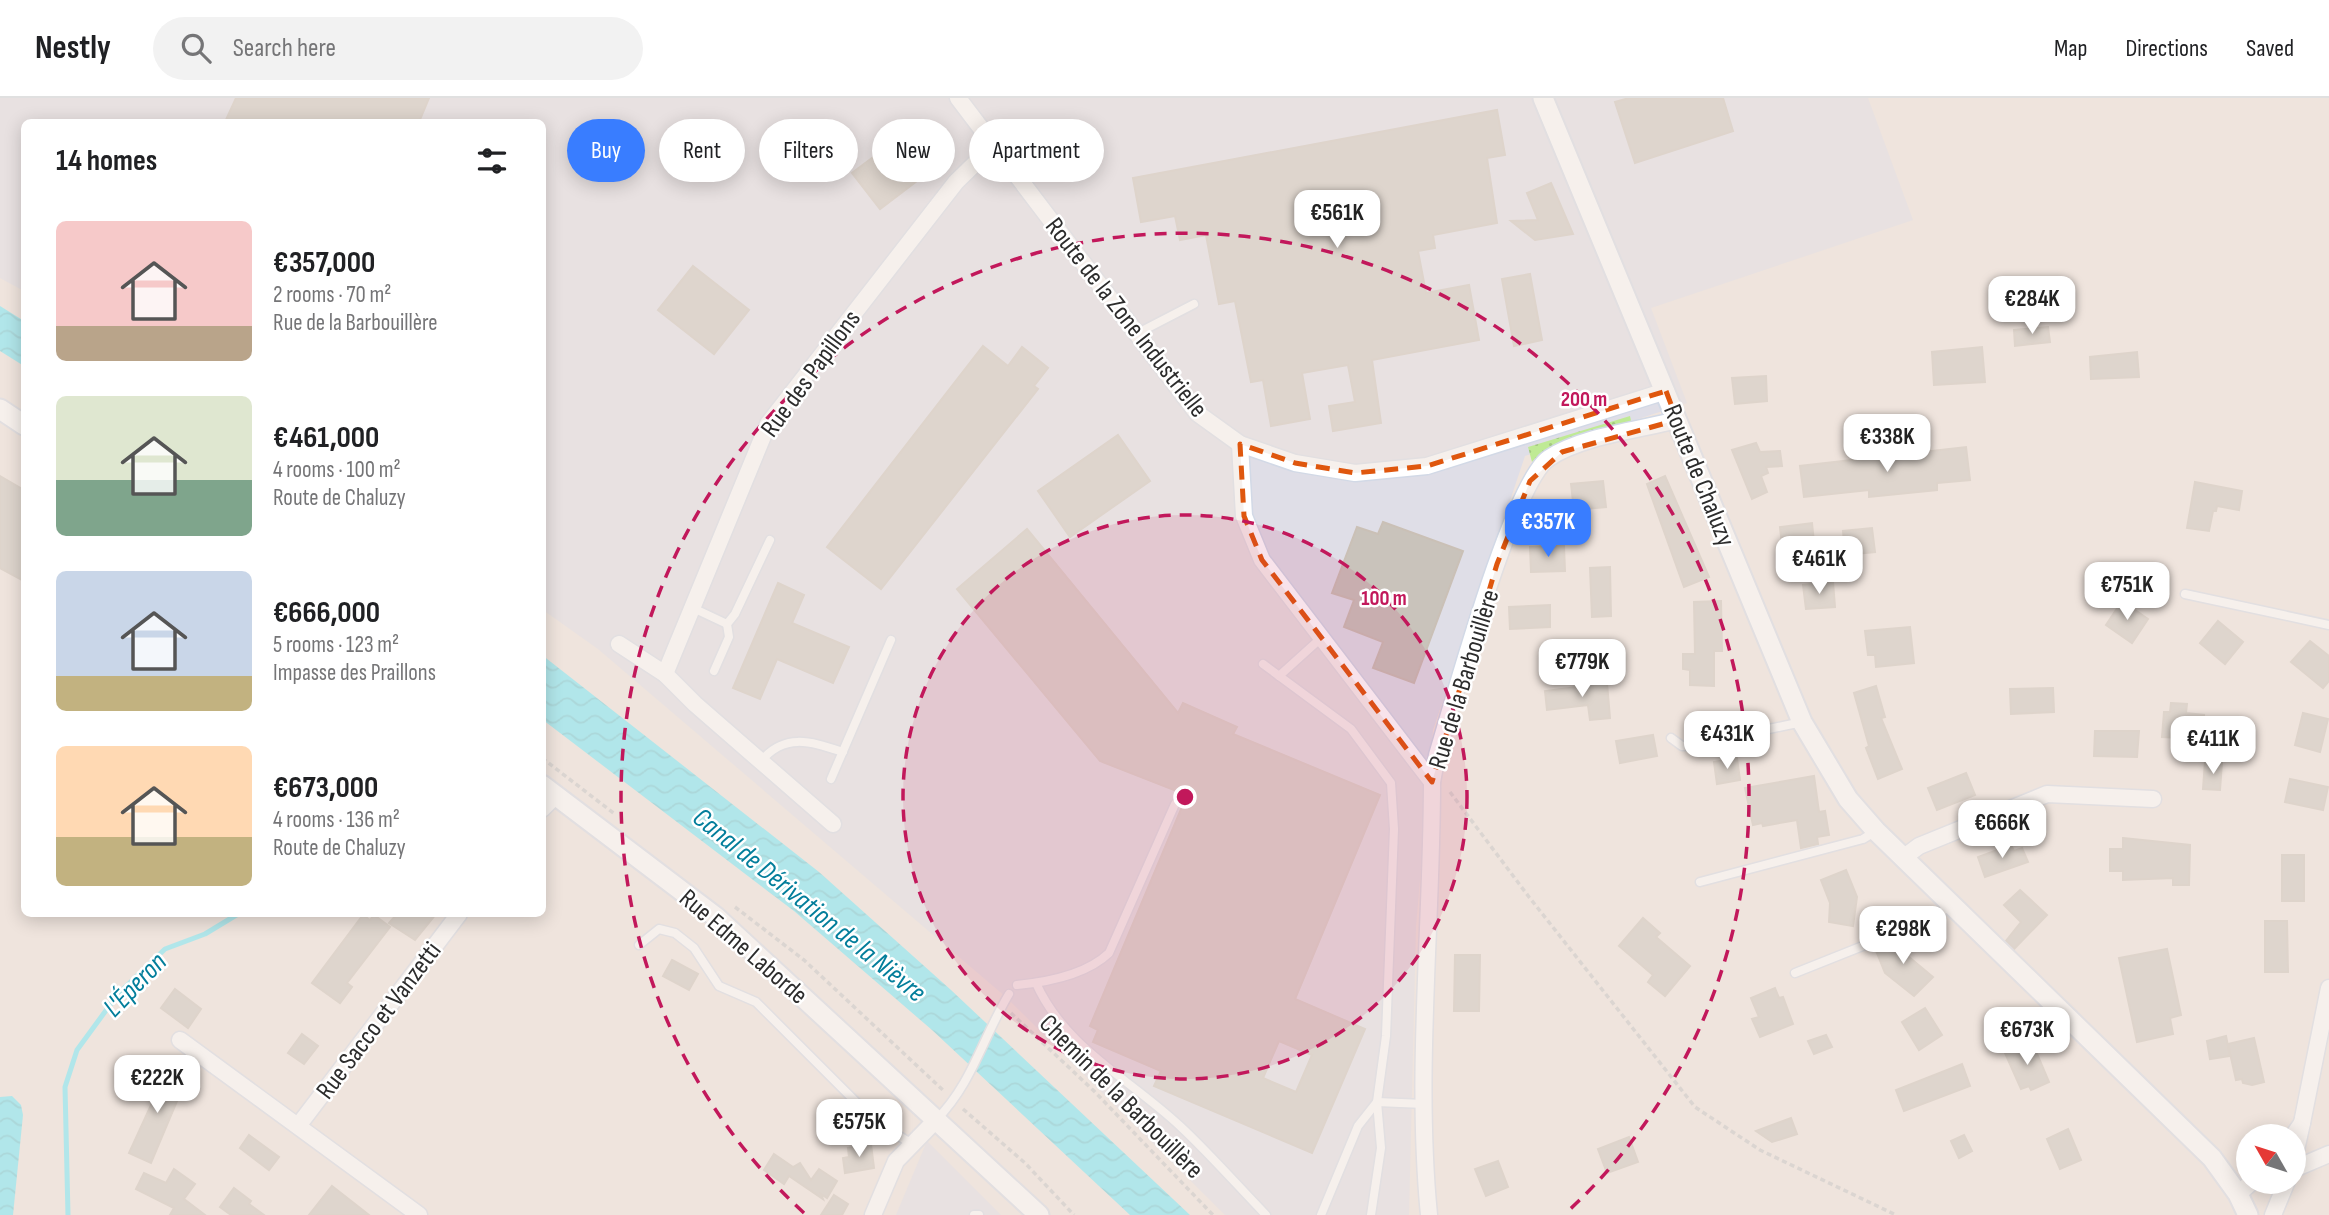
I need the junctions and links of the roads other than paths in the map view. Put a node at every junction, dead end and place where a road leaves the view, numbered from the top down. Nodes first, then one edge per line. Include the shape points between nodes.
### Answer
1 (958, 98) edge
2 (1544, 98) edge
3 (974, 119) edge
4 (969, 169) edge
5 (1022, 182) edge
6 (1194, 304) dead end
7 (1136, 334) junction
8 (1666, 391) junction
9 (0, 409) edge
10 (1677, 420) junction
11 (21, 423) edge
12 (1240, 444) junction
13 (770, 540) dead end
14 (2185, 594) dead end
15 (693, 608) junction
16 (727, 624) junction
17 (2329, 625) edge
18 (1320, 639) junction
19 (891, 640) dead end
20 (619, 645) dead end
21 (1263, 664) dead end
22 (714, 671) dead end
23 (665, 674) junction
24 (1279, 676) junction
25 (1802, 722) junction
26 (1671, 738) dead end
27 (843, 752) junction
28 (761, 761) junction
29 (1433, 776) junction
30 (831, 779) dead end
31 (547, 796) edge
32 (2153, 799) dead end
33 (1175, 804) dead end
34 (833, 824) dead end
35 (1876, 831) junction
36 (1903, 858) junction
37 (1699, 882) dead end
38 (1951, 905) junction
39 (457, 917) edge
40 (639, 945) dead end
41 (1795, 973) dead end
42 (1036, 984) junction
43 (1017, 985) dead end
44 (2329, 988) edge
45 (1009, 994) dead end
46 (180, 1040) dead end
47 (1377, 1102) junction
48 (1424, 1104) junction
49 (936, 1120) junction
50 (2298, 1124) edge
51 (298, 1126) junction
52 (912, 1144) junction
53 (2329, 1154) edge
54 (2306, 1164) edge
55 (2236, 1178) edge
56 (2247, 1194) edge
57 (2282, 1194) edge
58 (419, 1215) edge
59 (873, 1215) edge
60 (1039, 1215) edge
61 (1266, 1215) edge
62 (1321, 1215) edge
63 (1371, 1215) edge
64 (1429, 1215) edge
65 (2249, 1215) edge
66 (2273, 1215) edge

1 - 3 street, Route de la Zone Industrielle
2 - 8 street, Route de Chaluzy
4 - 15 street, Rue des Papillons via 778,409
5 - 7 street, Route de la Zone Industrielle
6 - 7 lane
7 - 12 street, Route de la Zone Industrielle via 1197,413
8 - 10 street, Route de Chaluzy
8 - 12 street, Route de la Zone Industrielle via 1427,466 1355,474 1294,463
9 - 11 street
10 - 25 street, Route de Chaluzy
10 - 29 street, Rue de la Barbouillère via 1562,452 1548,458 1534,474 1497,564
12 - 18 street via 1244,516 1262,560
13 - 16 lane
14 - 17 lane
15 - 16 lane
15 - 23 street, Rue des Papillons
16 - 22 lane via 729,637
18 - 24 lane
18 - 29 street
19 - 27 lane
20 - 23 street
21 - 24 lane
23 - 28 street
24 - 47 lane via 1351,729 1391,783 1394,829 1386,1036
25 - 26 lane via 1689,746
25 - 35 street, Route de Chaluzy via 1849,799
27 - 28 lane via 794,740 773,749
27 - 30 lane
28 - 34 street
29 - 48 street, Rue de la Barbouillère
31 - 49 street, Rue Edme Laborde via 716,917
32 - 36 street via 2047,794 1919,846
33 - 42 lane via 1109,953 1094,966
35 - 36 street, Route de Chaluzy
35 - 37 lane via 1863,839
36 - 38 street, Route de Chaluzy
38 - 41 lane via 1933,918
38 - 55 street, Route de Chaluzy
39 - 51 street, Rue Sacco et Vanzetti
40 - 52 lane via 660,929 675,933 694,948 719,986 756,1002 874,1121
42 - 43 lane
42 - 61 lane via 1087,1052 1180,1126
44 - 50 street
45 - 49 lane via 965,1085
46 - 51 street, Rue Sacco et Vanzetti
47 - 48 lane
47 - 62 lane via 1359,1126
47 - 63 lane via 1381,1148
48 - 64 street, Rue de la Barbouillère
49 - 52 street
49 - 60 street, Rue Edme Laborde
51 - 58 street, Rue Sacco et Vanzetti
52 - 59 street via 896,1161
53 - 54 street
56 - 65 street, Route de Chaluzy
57 - 66 street

